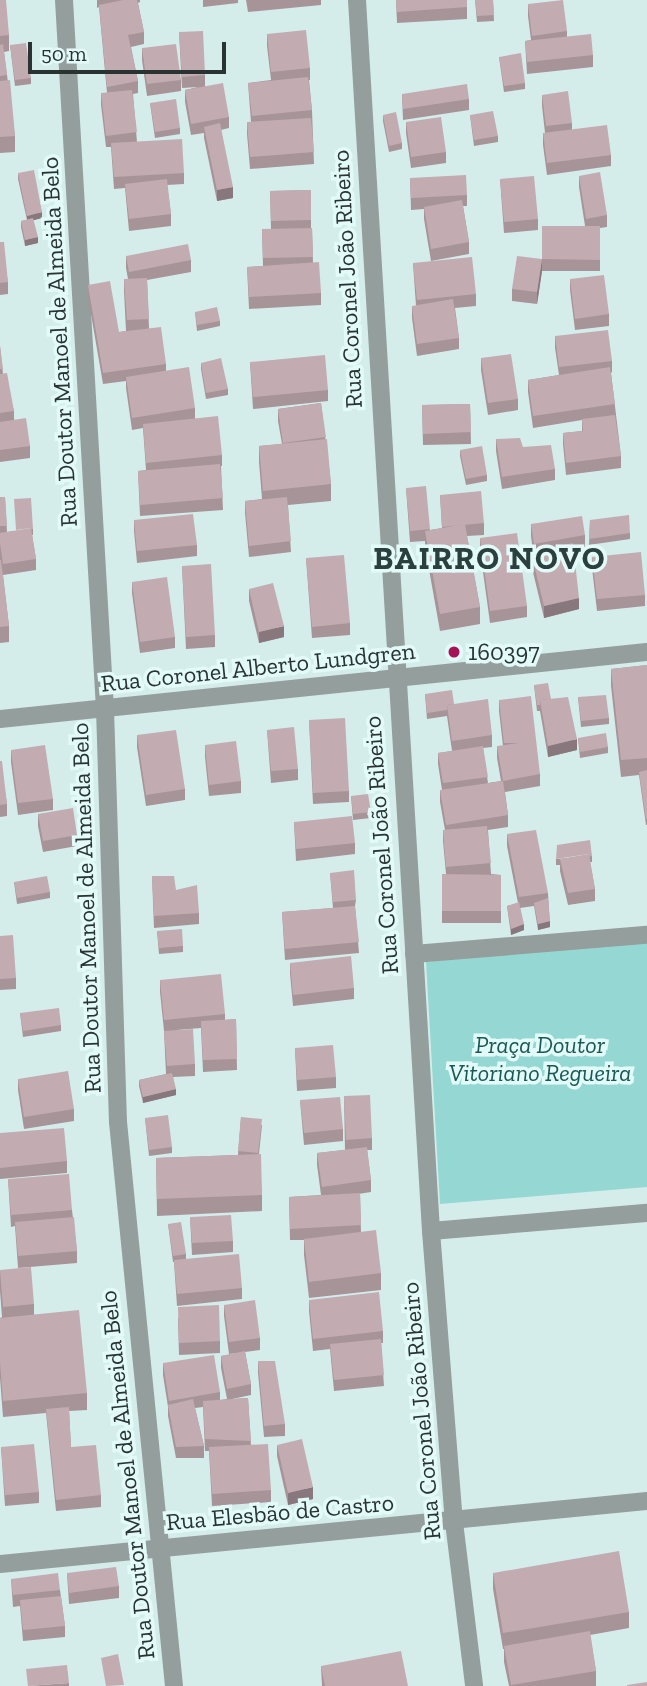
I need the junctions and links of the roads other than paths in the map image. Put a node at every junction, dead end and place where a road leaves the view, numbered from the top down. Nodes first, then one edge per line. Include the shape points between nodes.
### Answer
1 (64, 0) edge
2 (357, 0) edge
3 (647, 652) edge
4 (394, 676) junction
5 (104, 709) junction
6 (0, 719) edge
7 (647, 935) edge
8 (414, 954) junction
9 (647, 1213) edge
10 (431, 1231) junction
11 (647, 1501) edge
12 (454, 1522) junction
13 (162, 1545) junction
14 (0, 1564) edge
15 (174, 1686) edge
16 (474, 1686) edge

1 - 5 street, Rua Doutor Manoel de Almeida Belo
2 - 4 street, Rua Coronel João Ribeiro
3 - 4 street, Rua Coronel Alberto Lundgren
4 - 5 street, Rua Coronel Alberto Lundgren
4 - 8 street, Rua Coronel João Ribeiro
5 - 6 street, Rua Coronel Alberto Lundgren
5 - 13 street, Rua Doutor Manoel de Almeida Belo via 122,1177
7 - 8 street
8 - 10 street, Rua Coronel João Ribeiro
9 - 10 street
10 - 12 street, Rua Coronel João Ribeiro
11 - 12 street, Rua Elesbão de Castro
12 - 13 street, Rua Elesbão de Castro
12 - 16 street, Rua Coronel João Ribeiro
13 - 14 street, Rua Elesbão de Castro
13 - 15 street, Rua Doutor Manoel de Almeida Belo

